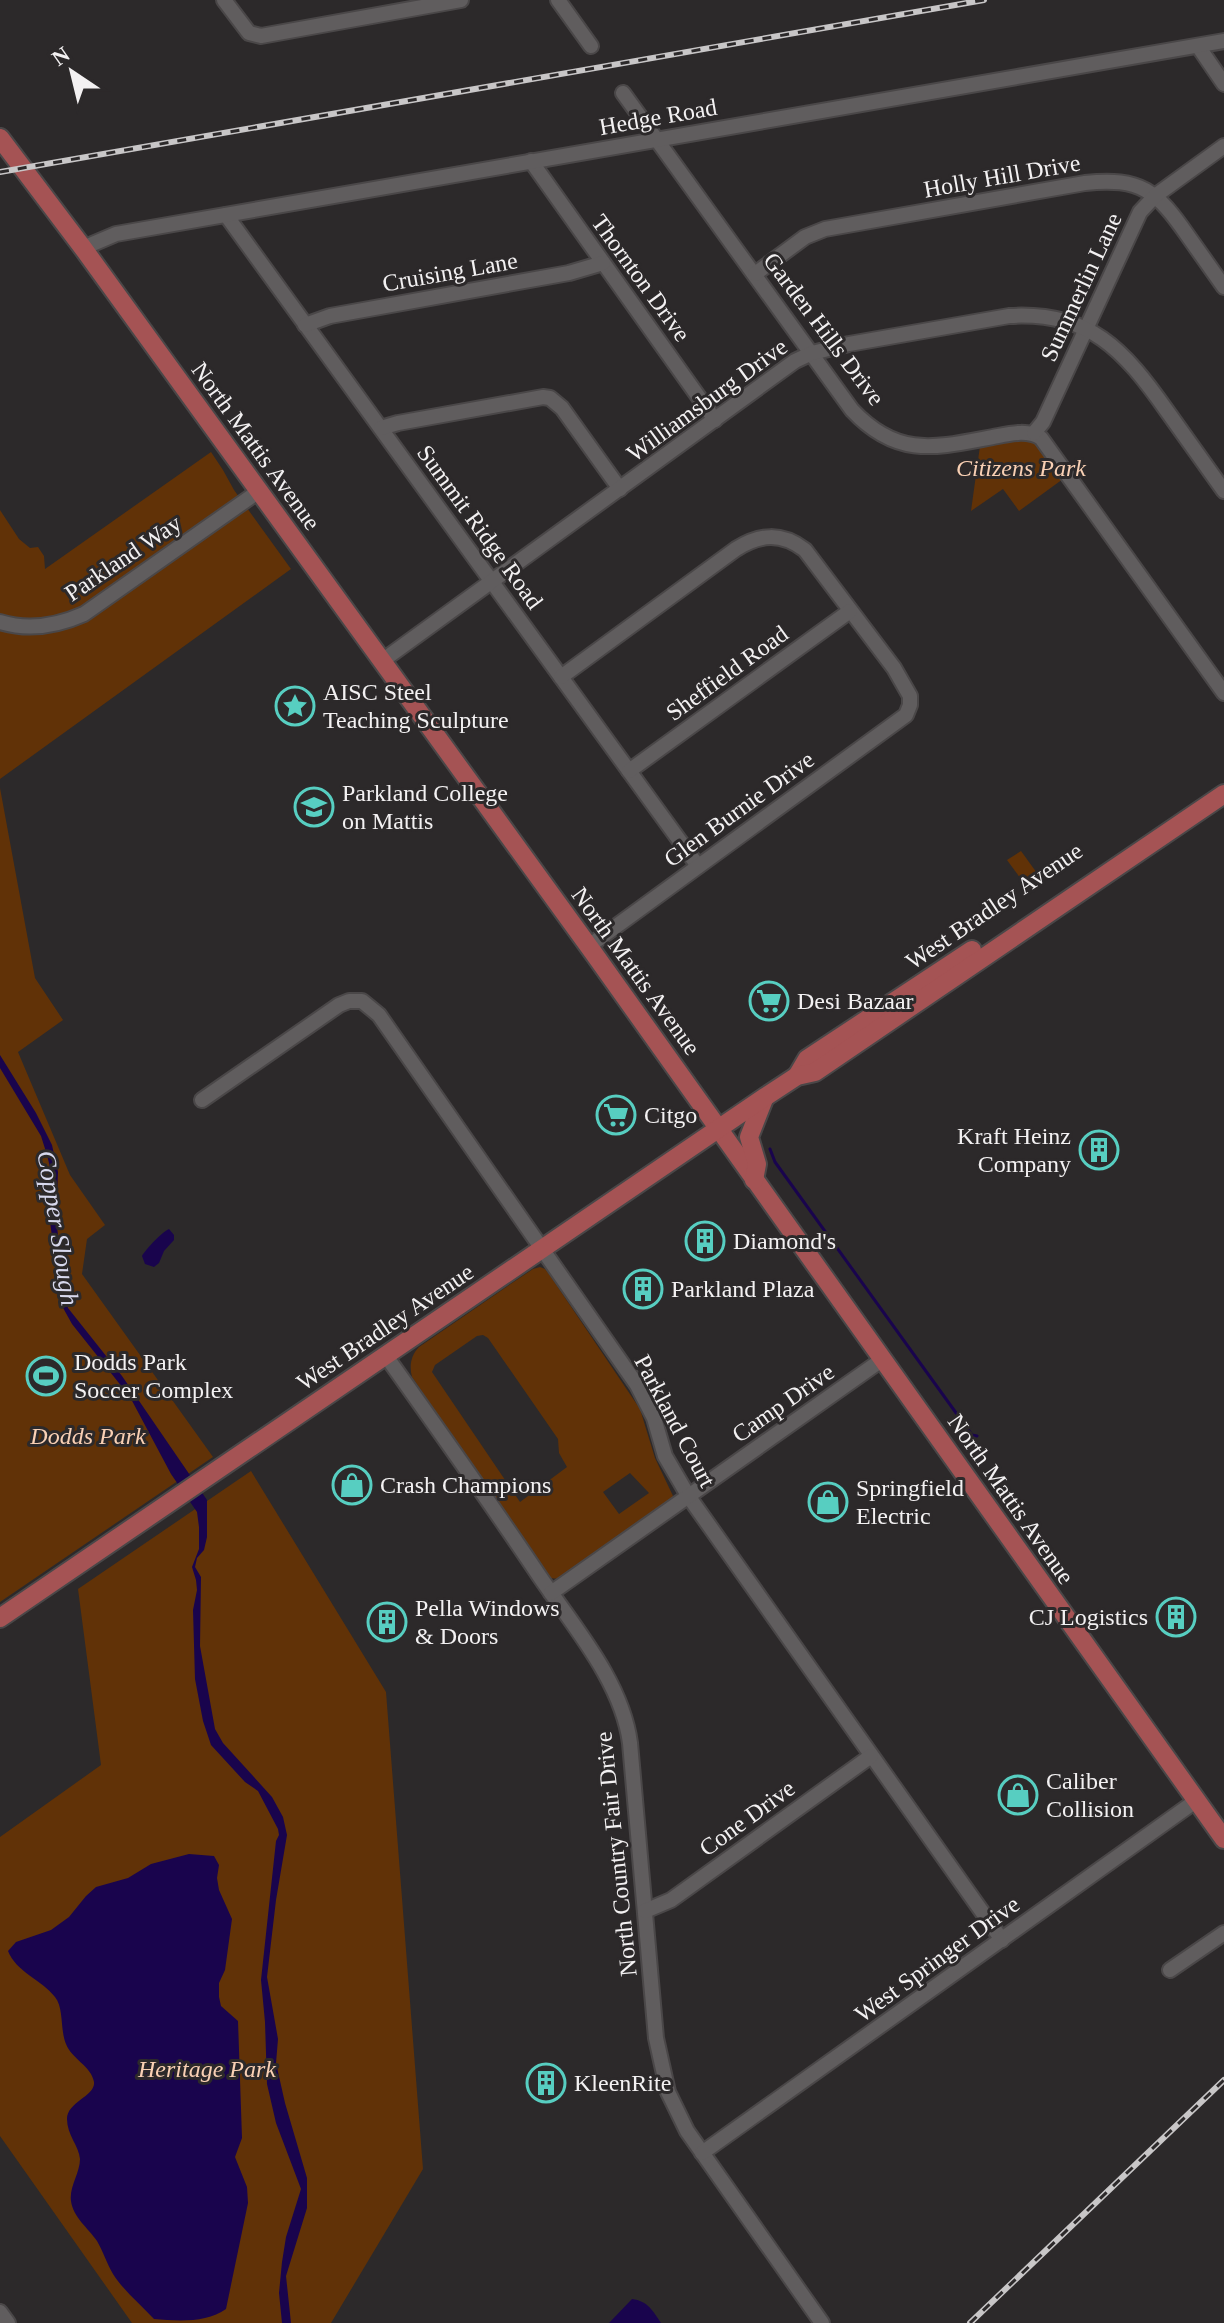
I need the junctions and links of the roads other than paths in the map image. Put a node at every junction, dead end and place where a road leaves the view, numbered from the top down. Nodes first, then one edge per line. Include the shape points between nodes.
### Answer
1 (224, 0) edge
2 (461, 0) edge
3 (558, 0) edge
4 (1224, 41) edge
5 (591, 46) dead end
6 (1198, 46) junction
7 (1224, 84) edge
8 (623, 93) dead end
9 (0, 138) edge
10 (656, 140) junction
11 (1224, 146) edge
12 (531, 161) junction
13 (1155, 196) junction
14 (226, 215) junction
15 (83, 248) junction
16 (603, 263) junction
17 (755, 274) junction
18 (1224, 287) edge
19 (305, 325) junction
20 (1087, 329) junction
21 (812, 353) junction
22 (715, 420) junction
23 (381, 428) junction
24 (1034, 433) junction
25 (620, 489) junction
26 (259, 491) junction
27 (1224, 491) edge
28 (491, 582) junction
29 (850, 611) junction
30 (0, 622) edge
31 (382, 661) junction
32 (561, 677) junction
33 (1224, 693) edge
34 (629, 771) junction
35 (1224, 780) edge
36 (1224, 794) edge
37 (698, 866) junction
38 (589, 946) junction
39 (797, 1076) junction
40 (765, 1097) junction
41 (202, 1100) dead end
42 (719, 1129) junction
43 (754, 1180) junction
44 (543, 1248) junction
45 (386, 1356) junction
46 (883, 1359) junction
47 (689, 1497) junction
48 (551, 1593) junction
49 (0, 1618) edge
50 (871, 1756) junction
51 (1197, 1800) junction
52 (1224, 1839) edge
53 (645, 1911) junction
54 (1224, 1933) edge
55 (1002, 1940) junction
56 (1170, 1970) dead end
57 (702, 2153) junction
58 (0, 2312) edge
59 (8, 2323) edge
60 (822, 2323) edge

1 - 2 street via 249,33 261,36
3 - 5 street
4 - 6 street, Hedge Road
6 - 7 street
6 - 10 street, Hedge Road
8 - 10 street, Garden Hills Drive
9 - 15 main road, North Mattis Avenue
10 - 12 street, Hedge Road
10 - 17 street, Garden Hills Drive
11 - 13 street, Summerlin Lane
12 - 14 street, Hedge Road
12 - 16 street, Thornton Drive
13 - 17 street, Holly Hill Drive via 1132,184 1104,181 825,229 805,237
13 - 18 street, Holly Hill Drive
13 - 20 street, Summerlin Lane via 1140,212
14 - 15 street, Hedge Road via 116,234
14 - 19 street, Summit Ridge Road
15 - 26 main road, North Mattis Avenue
16 - 19 street, Cruising Lane
16 - 22 street, Thornton Drive
17 - 21 street, Garden Hills Drive
19 - 23 street, Summit Ridge Road
20 - 21 street, Williamsburg Drive via 1052,318 1009,316
20 - 24 street, Summerlin Lane
20 - 27 street, Williamsburg Drive via 1135,367
21 - 22 street, Williamsburg Drive
21 - 24 street, Garden Hills Drive via 852,410 876,432 900,443 927,447
22 - 25 street, Williamsburg Drive
23 - 25 street via 550,398
23 - 28 street, Summit Ridge Road
24 - 33 street
25 - 28 street, Williamsburg Drive
26 - 30 street, Parkland Way via 84,614 40,627
26 - 31 main road, North Mattis Avenue
28 - 31 street, Williamsburg Drive
28 - 32 street, Summit Ridge Road
29 - 32 street via 805,550 787,539 758,537
29 - 34 street, Sheffield Road
29 - 37 street, Glen Burnie Drive via 910,696 906,715
31 - 38 main road, North Mattis Avenue
32 - 34 street, Summit Ridge Road
34 - 37 street, Summit Ridge Road
35 - 39 main road, West Bradley Avenue via 807,1059
36 - 39 main road, West Bradley Avenue via 815,1072
37 - 38 street, Glen Burnie Drive
38 - 42 main road, North Mattis Avenue
39 - 40 main road, West Bradley Avenue
40 - 42 main road, West Bradley Avenue
40 - 43 main road via 749,1137 757,1164
41 - 44 street, Parkland Court via 339,1005 362,1001 379,1015
42 - 43 main road, North Mattis Avenue
42 - 44 main road, West Bradley Avenue
43 - 46 main road, North Mattis Avenue
44 - 45 main road, West Bradley Avenue
44 - 47 street, Parkland Court via 637,1385 665,1456
45 - 48 street, North Country Fair Drive
45 - 49 main road, West Bradley Avenue
46 - 47 street, Camp Drive
46 - 51 main road, North Mattis Avenue
47 - 48 street, Camp Drive
47 - 50 street, Parkland Court
48 - 53 street, North Country Fair Drive via 606,1675 625,1719
50 - 53 street, Cone Drive via 671,1900
50 - 55 street, Parkland Court
51 - 52 main road, North Mattis Avenue
51 - 55 street, West Springer Drive
53 - 57 street, North Country Fair Drive via 661,2066 675,2108
54 - 56 street
55 - 57 street, West Springer Drive
57 - 60 street, North Country Fair Drive
58 - 59 street

